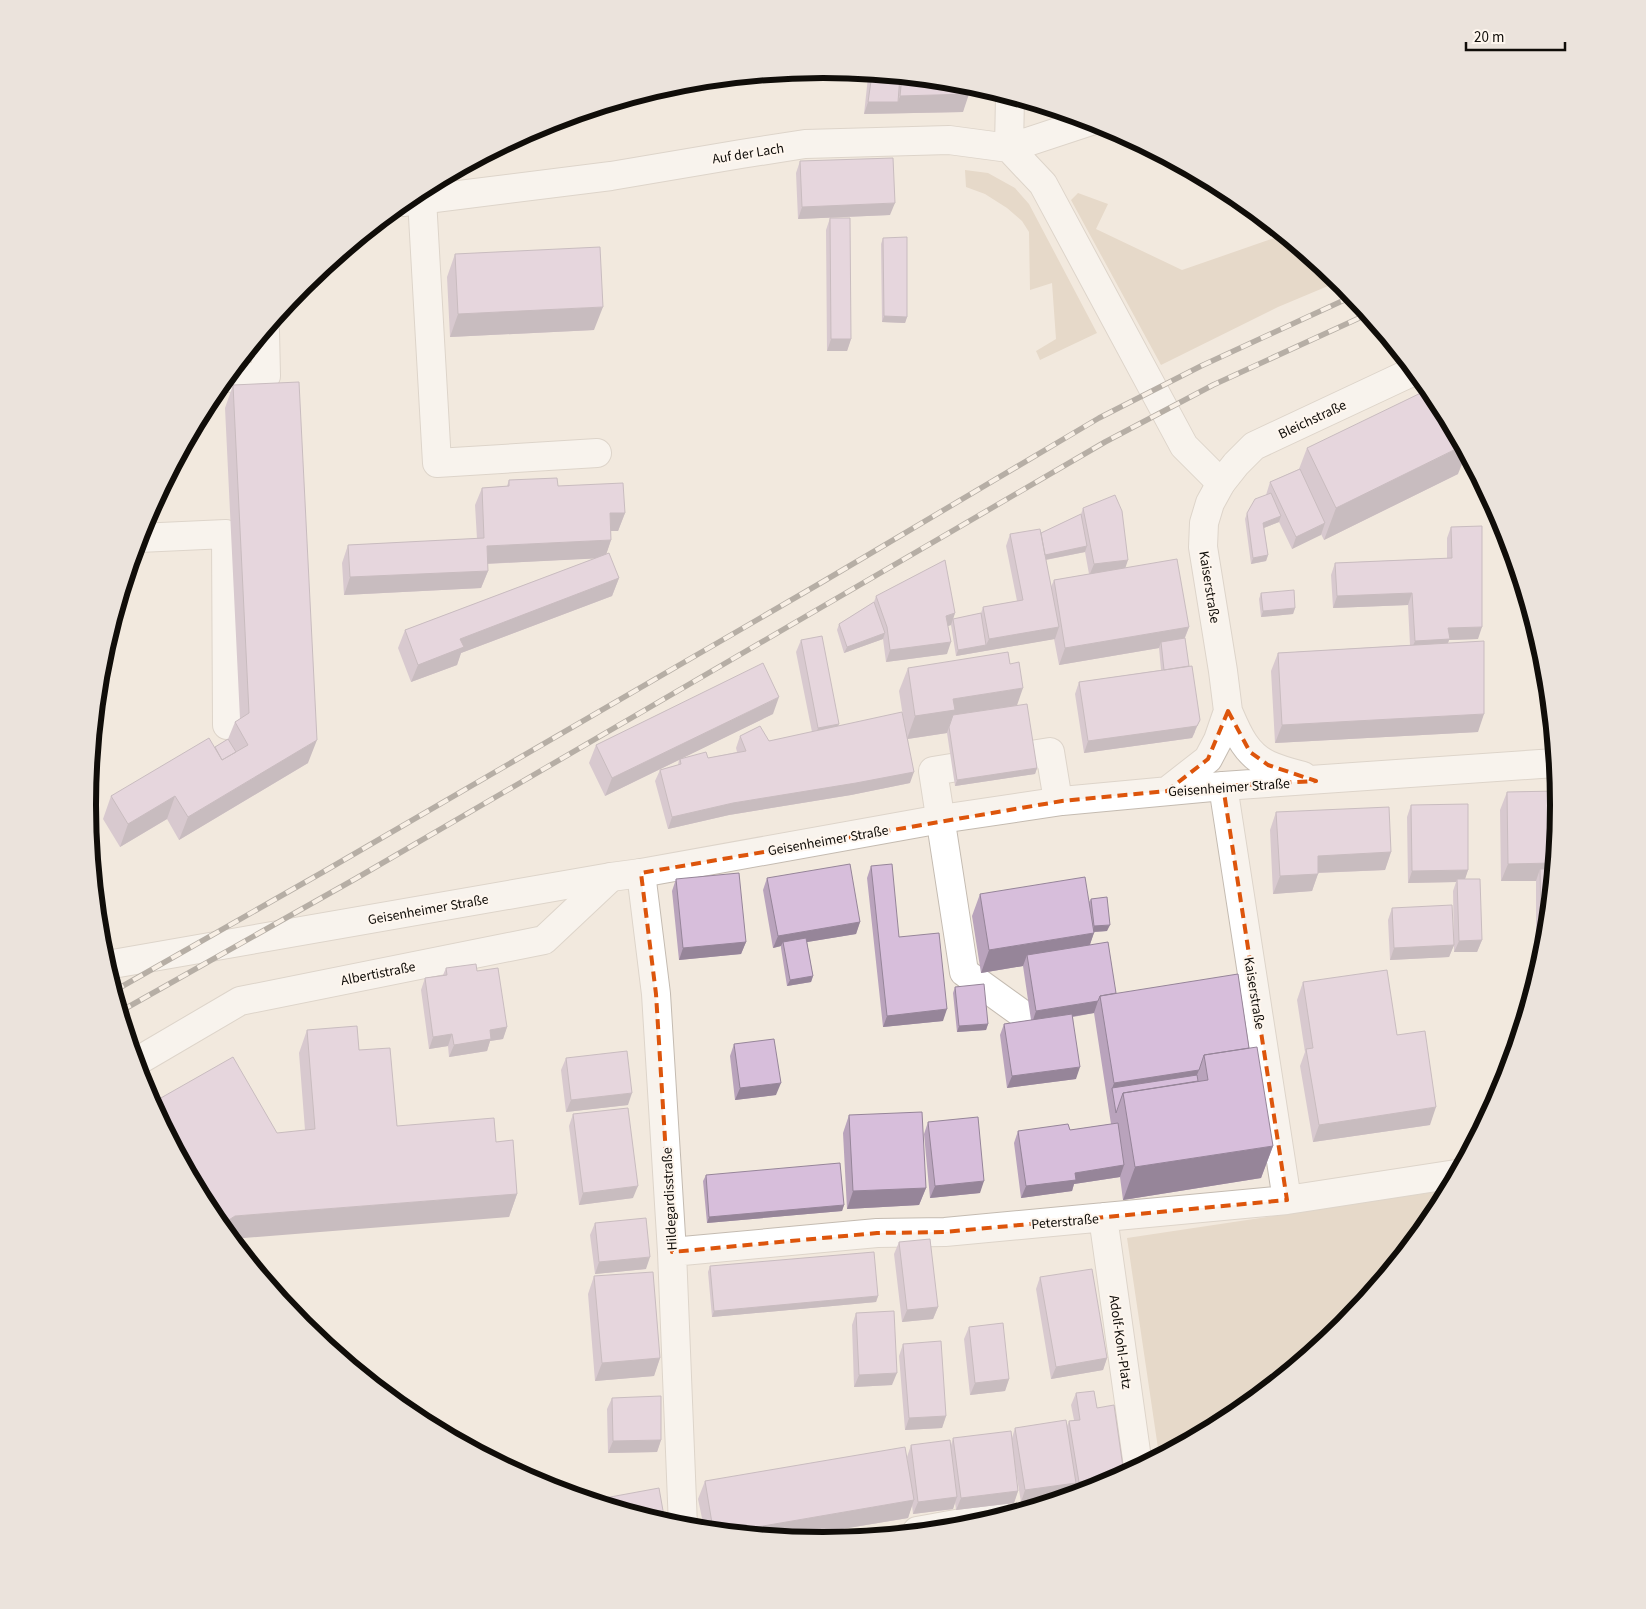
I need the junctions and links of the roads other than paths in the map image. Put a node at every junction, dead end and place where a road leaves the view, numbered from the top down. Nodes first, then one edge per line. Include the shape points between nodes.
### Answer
1 (1010, 102) edge
2 (1080, 125) edge
3 (1009, 148) junction
4 (419, 200) edge
5 (412, 205) edge
6 (265, 338) edge
7 (1408, 374) edge
8 (235, 378) edge
9 (597, 452) dead end
10 (1221, 483) junction
11 (147, 538) edge
12 (1228, 710) junction
13 (227, 725) dead end
14 (1548, 763) edge
15 (1316, 780) junction
16 (1223, 786) junction
17 (1167, 791) junction
18 (1058, 801) junction
19 (941, 819) junction
20 (641, 873) junction
21 (611, 877) junction
22 (114, 964) edge
23 (1025, 1016) dead end
24 (142, 1058) edge
25 (1448, 1175) edge
26 (1287, 1200) junction
27 (1103, 1217) junction
28 (672, 1252) junction
29 (1137, 1460) edge
30 (683, 1518) edge

1 - 3 street
2 - 3 street, Auf der Lach
3 - 4 street, Auf der Lach via 949,140 805,144 611,176
3 - 10 street via 1043,184 1184,446
5 - 9 street via 437,463
6 - 8 street via 266,376
7 - 10 street, Bleichstraße via 1254,446
10 - 12 street, Kaiserstraße via 1210,503 1204,524 1203,547
11 - 13 street via 226,534
12 - 15 street via 1250,752 1268,765
12 - 17 street, Kaiserstraße via 1208,759
14 - 15 street, Geisenheimer Straße
15 - 16 street, Geisenheimer Straße
16 - 17 street, Geisenheimer Straße
16 - 26 street, Kaiserstraße
17 - 18 street, Geisenheimer Straße
18 - 19 street, Geisenheimer Straße
18 - 19 street via 1050,752 933,771
19 - 20 street, Geisenheimer Straße
19 - 23 street via 964,972
20 - 21 street, Geisenheimer Straße
20 - 28 street, Hildegardisstraße via 656,994
21 - 22 street, Geisenheimer Straße
21 - 24 street, Albertistraße via 544,940 240,1001
25 - 26 street, Peterstraße
26 - 27 street, Peterstraße
27 - 28 street, Peterstraße
27 - 29 street, Adolf-Kohl-Platz
28 - 30 street, Hildegardisstraße

